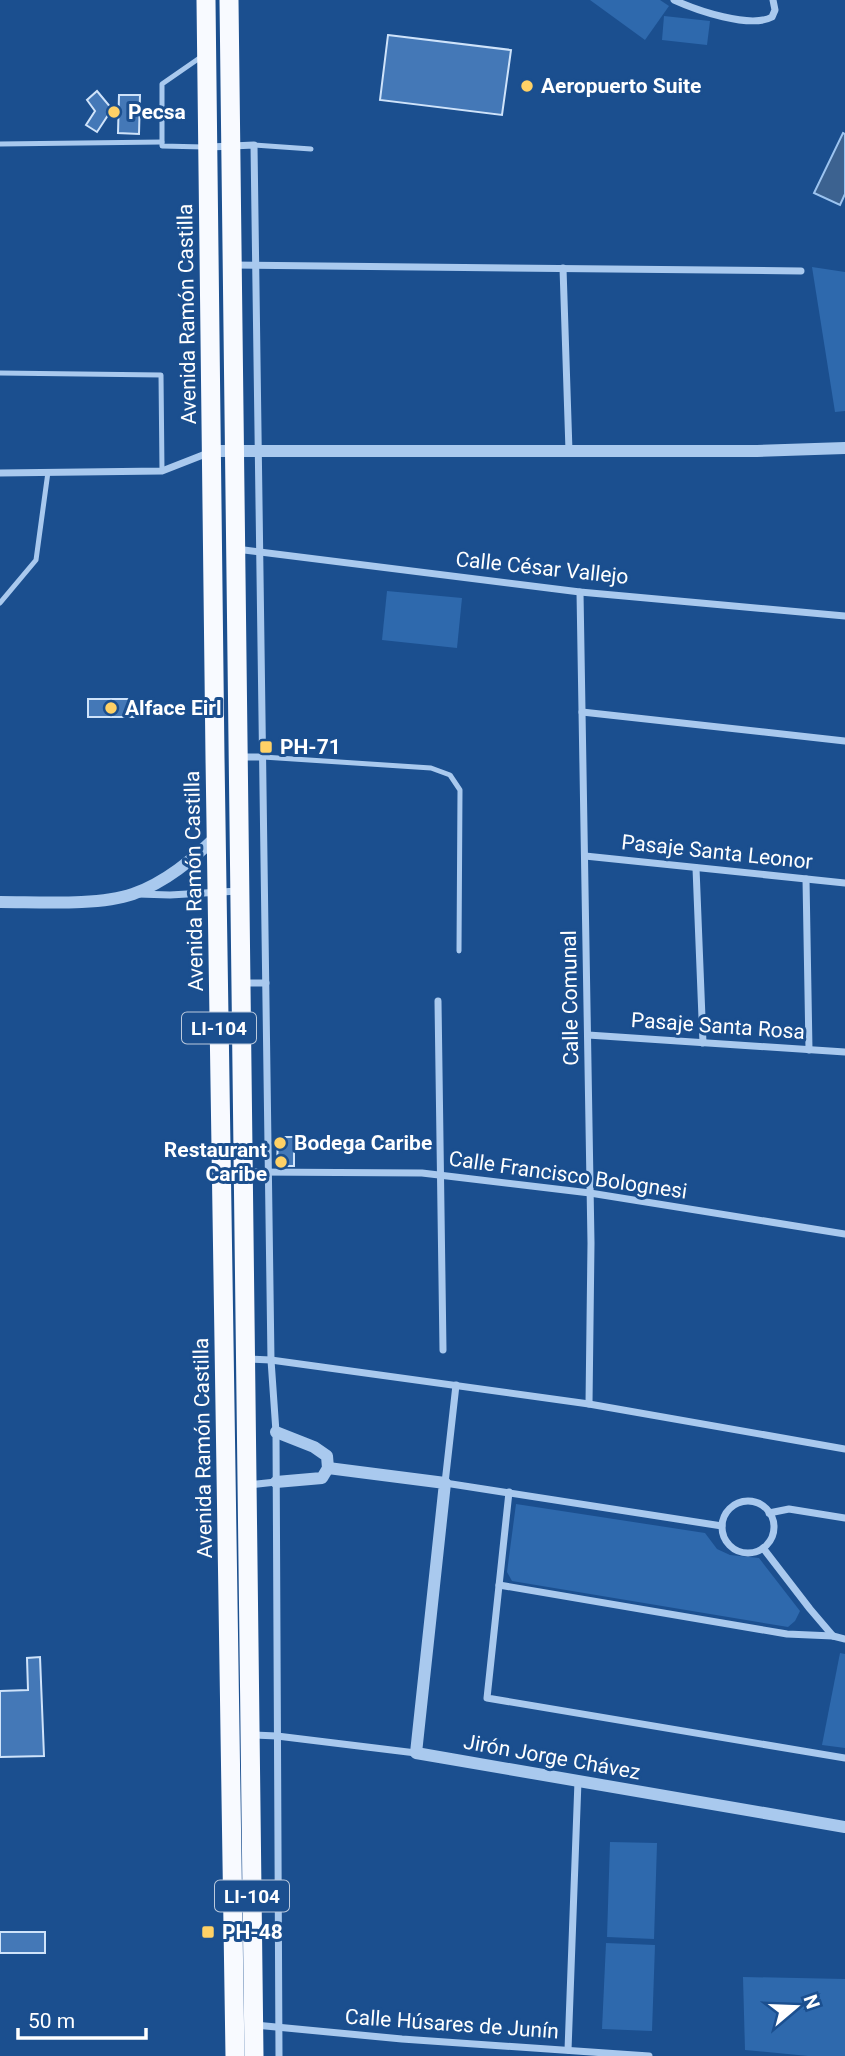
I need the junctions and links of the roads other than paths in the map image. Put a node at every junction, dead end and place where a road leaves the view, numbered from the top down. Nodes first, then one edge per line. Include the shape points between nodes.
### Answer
1 (206, 0) edge
2 (229, 0) edge
3 (674, 0) edge
4 (773, 0) edge
5 (206, 54) junction
6 (162, 142) junction
7 (0, 144) edge
8 (254, 145) junction
9 (231, 146) junction
10 (208, 147) junction
11 (311, 149) dead end
12 (255, 264) junction
13 (232, 265) junction
14 (563, 268) junction
15 (801, 271) dead end
16 (0, 373) edge
17 (845, 448) edge
18 (212, 451) junction
19 (234, 451) junction
20 (258, 451) junction
21 (569, 451) junction
22 (162, 471) junction
23 (48, 472) junction
24 (0, 473) edge
25 (235, 549) junction
26 (260, 552) junction
27 (580, 592) junction
28 (0, 603) edge
29 (845, 616) edge
30 (582, 712) junction
31 (845, 741) edge
32 (238, 757) junction
33 (263, 757) junction
34 (217, 836) junction
35 (585, 856) junction
36 (695, 867) junction
37 (806, 879) junction
38 (845, 883) edge
39 (239, 891) junction
40 (217, 892) junction
41 (133, 894) junction
42 (0, 902) edge
43 (459, 951) dead end
44 (240, 983) junction
45 (266, 983) junction
46 (438, 1001) dead end
47 (588, 1035) junction
48 (703, 1043) junction
49 (809, 1050) junction
50 (845, 1052) edge
51 (242, 1172) junction
52 (269, 1172) junction
53 (440, 1176) junction
54 (590, 1193) junction
55 (845, 1234) edge
56 (443, 1350) dead end
57 (245, 1359) junction
58 (271, 1360) junction
59 (456, 1385) junction
60 (589, 1404) junction
61 (276, 1432) junction
62 (845, 1450) edge
63 (328, 1468) junction
64 (276, 1482) junction
65 (445, 1483) junction
66 (248, 1485) junction
67 (509, 1492) junction
68 (769, 1513) junction
69 (845, 1518) edge
70 (722, 1526) junction
71 (763, 1548) junction
72 (499, 1585) junction
73 (833, 1636) junction
74 (845, 1639) edge
75 (250, 1735) junction
76 (277, 1736) junction
77 (416, 1753) junction
78 (845, 1758) edge
79 (578, 1781) junction
80 (845, 1827) edge
81 (254, 2025) junction
82 (279, 2028) junction
83 (568, 2050) junction
84 (235, 2056) edge
85 (254, 2056) edge
86 (279, 2056) edge
87 (649, 2056) edge

1 - 5 highway, Avenida Ramón Castilla / LI-104
2 - 9 highway, Avenida Ramón Castilla / LI-104
3 - 4 street via 729,18 766,20 775,10
5 - 6 lane via 162,84
5 - 10 highway, Avenida Ramón Castilla / LI-104
6 - 7 lane
6 - 10 lane via 162,146
8 - 9 street
8 - 11 lane
8 - 12 street
9 - 10 street
9 - 13 highway, Avenida Ramón Castilla / LI-104
10 - 18 highway, Avenida Ramón Castilla / LI-104
12 - 13 street
12 - 14 street
12 - 20 street
13 - 19 highway, Avenida Ramón Castilla / LI-104
14 - 15 street
14 - 21 street
16 - 22 lane via 161,375
17 - 21 street
18 - 19 street
18 - 22 street
18 - 34 highway, Avenida Ramón Castilla / LI-104
19 - 20 street
19 - 25 highway, Avenida Ramón Castilla / LI-104
20 - 21 street
20 - 26 street
22 - 23 street
23 - 24 street
23 - 28 lane via 36,560
25 - 26 street, Calle César Vallejo
25 - 32 highway, Avenida Ramón Castilla / LI-104
26 - 27 street, Calle César Vallejo
26 - 33 street
27 - 29 street, Calle César Vallejo
27 - 30 street, Calle Comunal
30 - 31 street
30 - 35 street, Calle Comunal
32 - 33 street
32 - 39 highway, Avenida Ramón Castilla / LI-104
33 - 43 lane via 431,768 450,775 460,790
33 - 45 street
34 - 40 highway, Avenida Ramón Castilla / LI-104
34 - 41 street via 170,876
35 - 36 street, Pasaje Santa Leonor
35 - 47 street, Calle Comunal
36 - 37 street, Pasaje Santa Leonor
36 - 48 street
37 - 38 street, Pasaje Santa Leonor
37 - 49 street
39 - 40 street
39 - 44 highway, Avenida Ramón Castilla / LI-104
40 - 41 street
40 - 84 highway, Avenida Ramón Castilla / LI-104
41 - 42 street via 105,901
44 - 45 street
44 - 51 highway, Avenida Ramón Castilla / LI-104
45 - 52 street
46 - 53 street
47 - 48 street, Pasaje Santa Rosa
47 - 54 street, Calle Comunal
48 - 49 street, Pasaje Santa Rosa
49 - 50 street, Pasaje Santa Rosa
51 - 52 street, Calle Francisco Bolognesi
51 - 57 highway, Avenida Ramón Castilla / LI-104
52 - 53 street, Calle Francisco Bolognesi
52 - 58 street
53 - 54 street, Calle Francisco Bolognesi
53 - 56 street
54 - 55 street, Calle Francisco Bolognesi
54 - 60 street, Calle Comunal
57 - 58 street
57 - 66 highway, Avenida Ramón Castilla / LI-104
58 - 59 street
58 - 61 street
59 - 60 street
59 - 65 street
60 - 62 street
61 - 63 street via 327,1456
61 - 64 street
63 - 64 street via 322,1478
63 - 65 street
64 - 66 street
64 - 76 street
65 - 67 street
65 - 77 street
66 - 75 highway, Avenida Ramón Castilla / LI-104
67 - 70 street
67 - 72 street
68 - 69 street via 789,1509
68 - 70 street via 756,1503 741,1503 728,1511
68 - 71 street via 774,1528
70 - 71 street via 727,1542 740,1552
71 - 73 street
72 - 73 street via 787,1634
72 - 78 street via 487,1698
73 - 74 street
75 - 76 street, Jirón Jorge Chávez
75 - 81 highway, Avenida Ramón Castilla / LI-104
76 - 77 street, Jirón Jorge Chávez
76 - 82 street
77 - 79 street, Jirón Jorge Chávez
79 - 80 street, Jirón Jorge Chávez
79 - 83 street
81 - 82 street, Calle Húsares de Junín
81 - 85 highway, Avenida Ramón Castilla / LI-104
82 - 83 street, Calle Húsares de Junín
82 - 86 street
83 - 87 street, Calle Húsares de Junín

